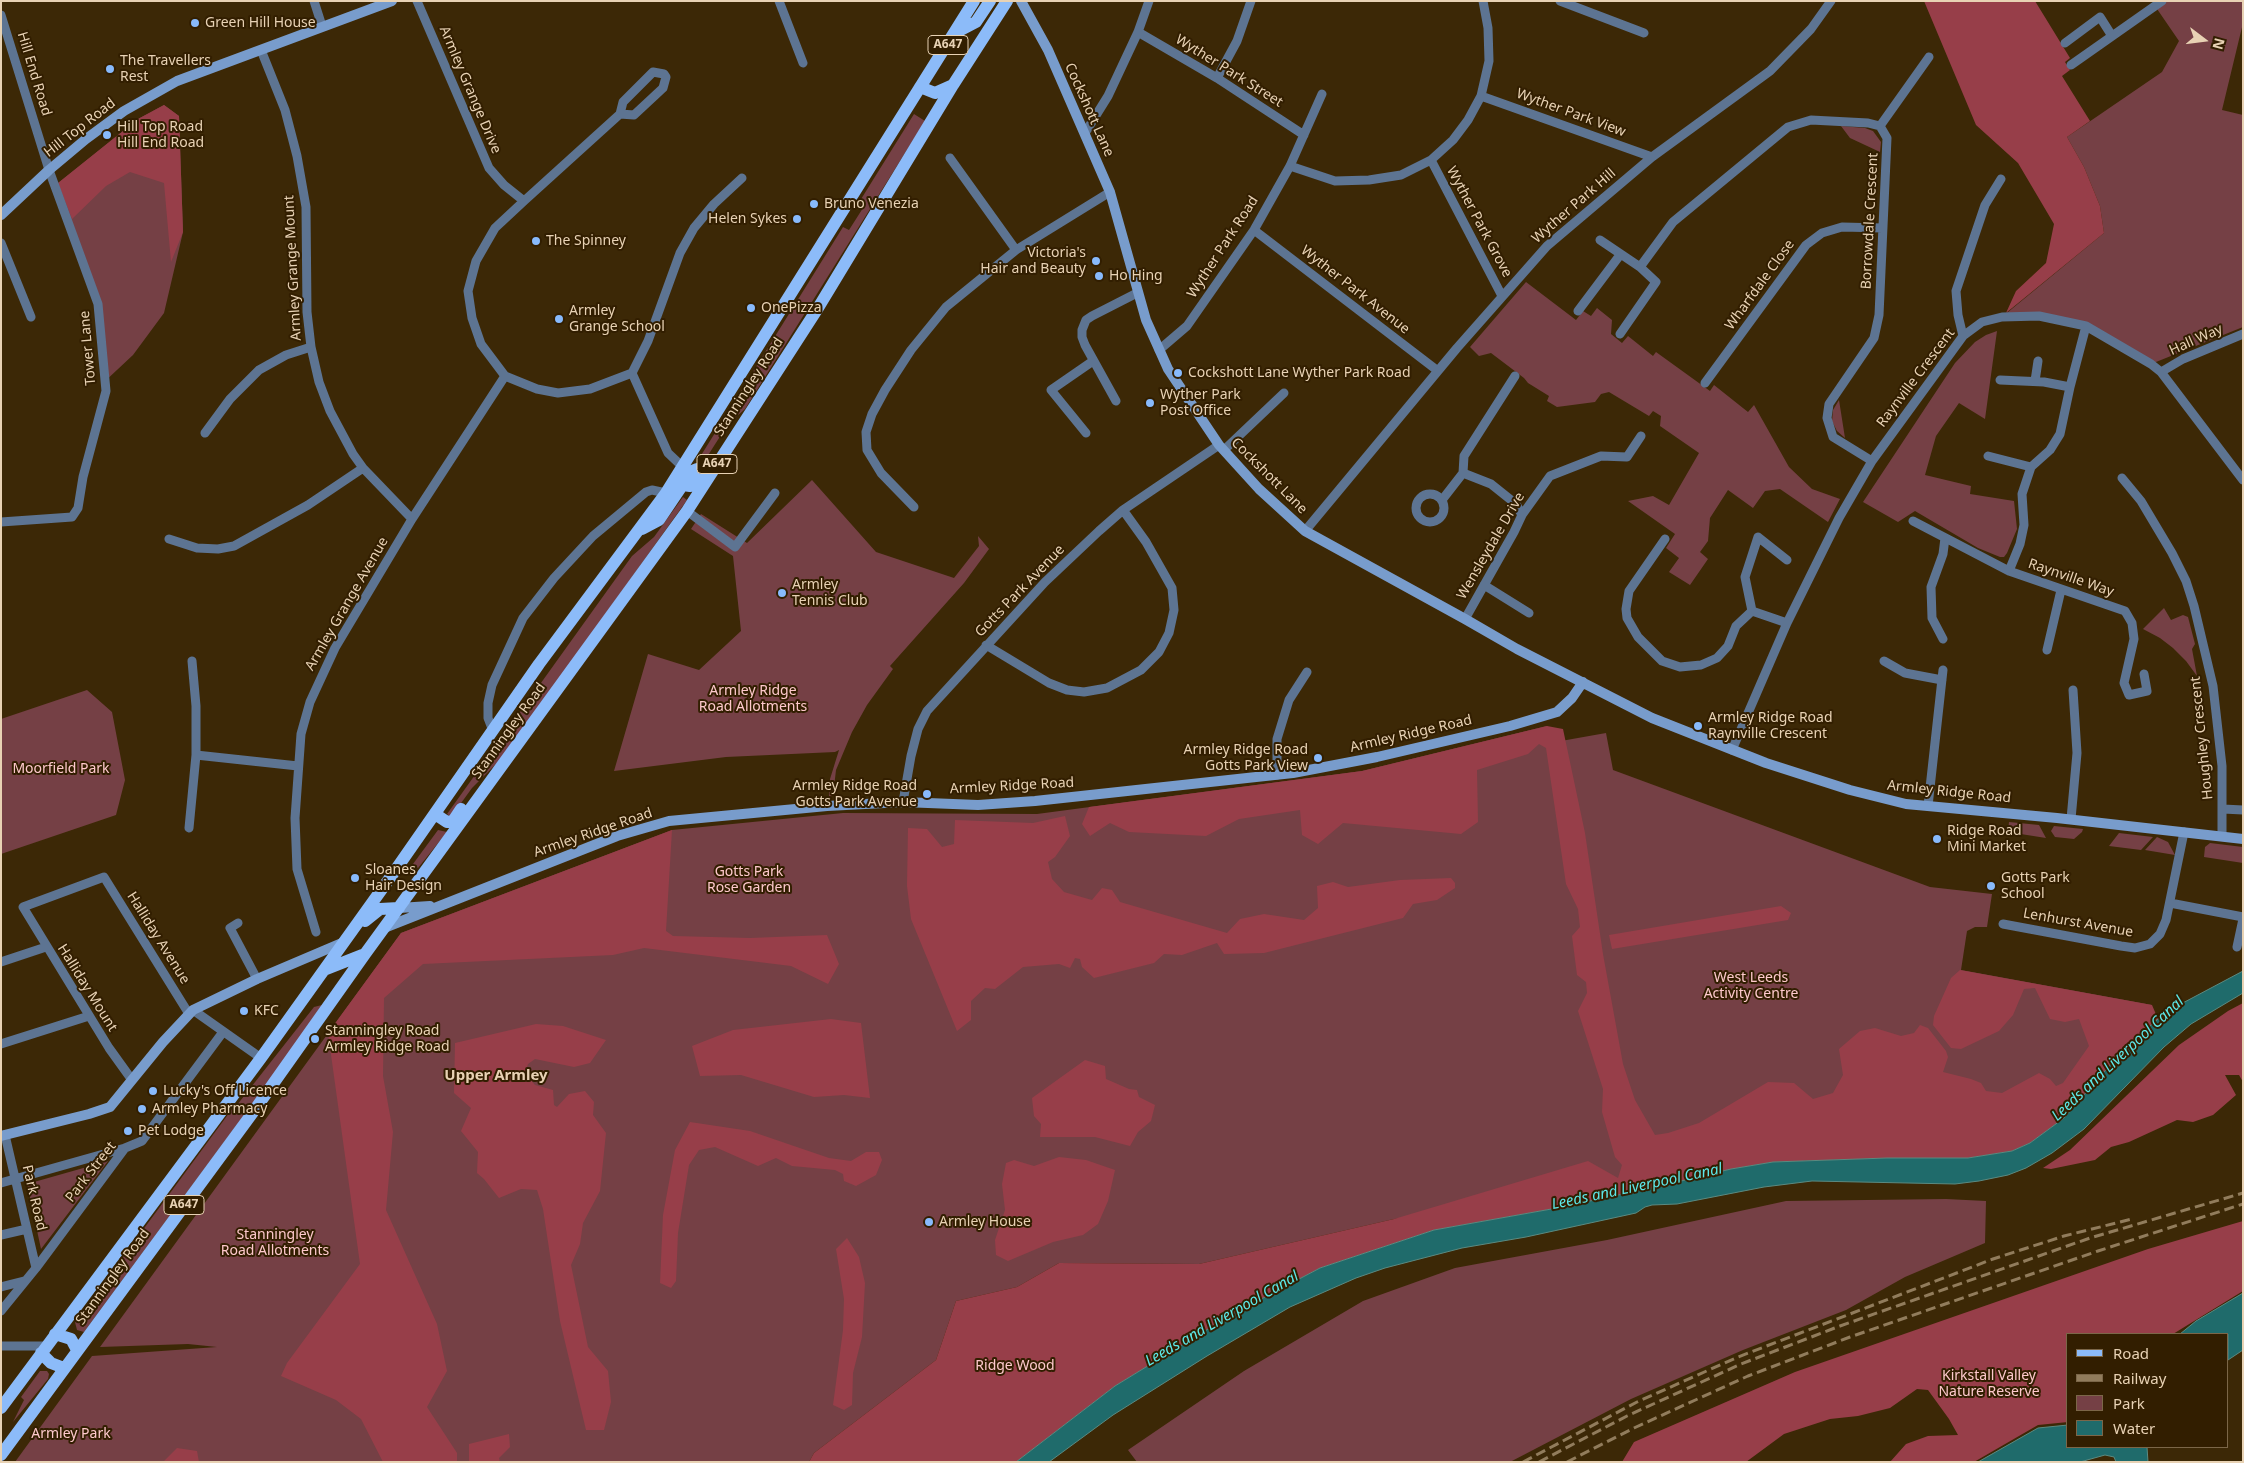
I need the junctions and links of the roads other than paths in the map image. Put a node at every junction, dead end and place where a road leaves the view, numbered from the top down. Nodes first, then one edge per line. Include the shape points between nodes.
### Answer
1 (314, 1) edge
2 (392, 1) edge
3 (417, 1) edge
4 (779, 1) edge
5 (974, 1) edge
6 (990, 1) edge
7 (1007, 1) edge
8 (1021, 1) edge
9 (1149, 1) edge
10 (1251, 1) edge
11 (1483, 1) edge
12 (1560, 1) edge
13 (1831, 1) edge
14 (2162, 1) edge
15 (1, 15) edge
16 (322, 26) junction
17 (1138, 32) junction
18 (1644, 33) dead end
19 (955, 34) junction
20 (2112, 36) junction
21 (2065, 43) dead end
22 (261, 50) junction
23 (1929, 58) dead end
24 (803, 62) dead end
25 (2071, 65) dead end
26 (1217, 78) junction
27 (953, 85) junction
28 (920, 88) junction
29 (1322, 94) dead end
30 (1481, 96) junction
31 (620, 114) junction
32 (1880, 126) junction
33 (1085, 134) junction
34 (1304, 135) junction
35 (1652, 157) junction
36 (950, 158) dead end
37 (1431, 160) junction
38 (1290, 166) junction
39 (49, 170) junction
40 (742, 178) dead end
41 (2001, 179) dead end
42 (1110, 192) junction
43 (524, 201) junction
44 (2, 213) edge
45 (1883, 228) junction
46 (1254, 230) junction
47 (1600, 240) dead end
48 (1, 243) edge
49 (1016, 250) junction
50 (1620, 255) junction
51 (1640, 267) junction
52 (1137, 293) junction
53 (1502, 296) junction
54 (1578, 311) dead end
55 (31, 318) dead end
56 (2086, 326) junction
57 (1620, 334) dead end
58 (2243, 334) edge
59 (1963, 336) junction
60 (311, 347) junction
61 (1159, 350) junction
62 (1094, 361) junction
63 (2038, 361) dead end
64 (1438, 371) junction
65 (2161, 372) junction
66 (632, 373) junction
67 (505, 376) junction
68 (1515, 376) dead end
69 (2000, 380) dead end
70 (2035, 381) junction
71 (1705, 383) dead end
72 (2070, 387) junction
73 (1284, 393) dead end
74 (1116, 401) dead end
75 (205, 433) dead end
76 (1086, 433) dead end
77 (1641, 436) dead end
78 (1221, 448) junction
79 (1988, 456) dead end
80 (1872, 461) junction
81 (2030, 467) junction
82 (363, 468) junction
83 (696, 472) junction
84 (1463, 473) junction
85 (2122, 478) dead end
86 (2243, 480) edge
87 (679, 482) junction
88 (666, 493) junction
89 (775, 493) dead end
90 (1442, 500) dead end
91 (914, 507) dead end
92 (687, 510) junction
93 (1123, 510) junction
94 (1522, 515) junction
95 (412, 519) junction
96 (1914, 521) dead end
97 (1, 522) edge
98 (640, 530) junction
99 (1305, 531) junction
100 (1945, 538) junction
101 (169, 539) dead end
102 (1665, 539) dead end
103 (1787, 560) dead end
104 (2008, 571) junction
105 (1484, 585) junction
106 (2061, 590) junction
107 (1752, 611) junction
108 (1529, 613) dead end
109 (1465, 618) junction
110 (1787, 623) junction
111 (1943, 639) dead end
112 (986, 645) junction
113 (1517, 650) joint
114 (2047, 650) dead end
115 (192, 661) dead end
116 (1884, 662) dead end
117 (1943, 670) dead end
118 (1307, 672) dead end
119 (2144, 674) dead end
120 (1942, 680) junction
121 (1583, 682) junction
122 (2073, 690) dead end
123 (493, 730) junction
124 (1732, 750) junction
125 (196, 755) junction
126 (298, 766) junction
127 (1277, 775) junction
128 (494, 776) junction
129 (903, 802) junction
130 (1928, 806) junction
131 (2223, 809) junction
132 (2243, 810) edge
133 (435, 814) junction
134 (2071, 819) junction
135 (189, 828) dead end
136 (2184, 832) junction
137 (2222, 836) junction
138 (2243, 839) edge
139 (104, 877) joint
140 (2170, 903) junction
141 (436, 906) junction
142 (399, 908) junction
143 (2243, 918) edge
144 (238, 923) dead end
145 (2003, 924) dead end
146 (384, 928) junction
147 (316, 932) dead end
148 (344, 942) junction
149 (2237, 946) dead end
150 (46, 947) junction
151 (365, 954) junction
152 (300, 960) junction
153 (1, 962) edge
154 (324, 970) junction
155 (257, 979) junction
156 (191, 1012) junction
157 (89, 1016) junction
158 (224, 1032) junction
159 (1, 1044) edge
160 (261, 1058) junction
161 (132, 1080) junction
162 (3, 1136) edge
163 (125, 1148) junction
164 (15, 1180) junction
165 (1, 1183) edge
166 (27, 1229) junction
167 (1, 1235) edge
168 (36, 1268) junction
169 (24, 1281) junction
170 (1, 1287) edge
171 (1, 1311) edge
172 (55, 1334) junction
173 (1, 1346) edge
174 (43, 1350) junction
175 (77, 1350) junction
176 (64, 1368) junction
177 (1, 1408) edge
178 (1, 1455) edge

1 - 16 street
2 - 16 street, Hill Top Road
3 - 43 street, Armley Grange Drive via 489,168
4 - 24 street
5 - 19 main road, Stanningley Road / A647
6 - 19 main road via 976,22
7 - 27 main road, Stanningley Road / A647
8 - 33 street, Cockshott Lane via 1048,50
9 - 17 street
10 - 26 street
11 - 30 street via 1488,28 1488,62
12 - 18 street
13 - 35 street, Wyther Park Hill via 1811,28 1770,71
14 - 20 street
15 - 39 street, Hill End Road
16 - 22 street, Hill Top Road
17 - 26 street, Wyther Park Street
17 - 33 street via 1108,96
19 - 28 main road, Stanningley Road / A647
20 - 21 street via 2100,17
20 - 25 street
22 - 39 street, Hill Top Road via 185,78 124,111
22 - 60 street, Armley Grange Mount via 285,110 306,207 307,312
23 - 32 street
26 - 34 street, Wyther Park Street
27 - 28 main road via 935,94
27 - 83 main road, Stanningley Road / A647 via 818,308 746,419
28 - 83 main road, Stanningley Road / A647
29 - 34 street, Wyther Park Road
30 - 35 street, Wyther Park View
30 - 37 street via 1453,140
31 - 31 street via 623,102 653,72 664,74 666,81 656,95 634,115
31 - 43 street
32 - 45 street, Borrowdale Crescent via 1887,138
32 - 51 street via 1811,120 1788,127 1673,222
33 - 42 street, Cockshott Lane
34 - 38 street, Wyther Park Road
35 - 53 street, Wyther Park Hill via 1547,246
36 - 49 street
37 - 38 street via 1401,175 1369,180 1335,181
37 - 53 street, Wyther Park Grove
38 - 46 street, Wyther Park Road
39 - 44 street, Hill Top Road
39 - 97 street, Tower Lane via 98,304 106,391 83,476 78,508 72,517
40 - 66 street via 694,228 680,254 648,341
41 - 59 street via 1985,204 1956,291
42 - 49 street
42 - 52 street, Cockshott Lane
43 - 67 street via 495,228 476,260 468,291 472,318 481,344
45 - 71 street, Wharfdale Close via 1842,227 1822,233 1806,245
45 - 80 street, Borrowdale Crescent via 1879,316 1874,338 1829,404 1827,418 1833,437
46 - 61 street, Wyther Park Road via 1187,326
46 - 64 street, Wyther Park Avenue
47 - 50 street
48 - 55 street
49 - 91 street via 946,306 911,350 872,414 866,432 867,450 881,473
50 - 51 street
50 - 54 street
51 - 57 street via 1656,282
52 - 61 street, Cockshott Lane
52 - 62 street via 1086,320 1082,337
53 - 64 street, Wyther Park Hill
56 - 59 street, Raynville Crescent via 2039,316 2002,317 1982,322
56 - 65 street, Raynville Crescent
56 - 72 street
58 - 65 street, Hall Way via 2183,359
59 - 80 street, Raynville Crescent
60 - 75 street via 286,355 259,370 230,399
60 - 82 street, Armley Grange Mount via 330,411
61 - 78 street, Cockshott Lane via 1191,406
62 - 74 street
62 - 76 street via 1051,390
63 - 70 street
64 - 99 street, Wyther Park Hill
65 - 86 street, Raynville Crescent
66 - 67 street via 590,389 558,393 537,389
66 - 83 street via 668,453
67 - 95 street, Armley Grange Avenue
68 - 84 street via 1464,456
69 - 70 street
70 - 72 street
72 - 81 street via 2060,434 2050,450
73 - 78 street, Gotts Park Avenue
77 - 94 street, Wensleydale Drive via 1627,457 1601,456 1550,476
78 - 93 street, Gotts Park Avenue
78 - 99 street, Cockshott Lane
79 - 81 street
80 - 110 street, Raynville Crescent via 1839,518
81 - 104 street via 2022,494 2024,525 2020,544
82 - 95 street, Armley Grange Mount
82 - 101 street via 308,505 234,546 197,548
83 - 87 main road, Stanningley Road / A647
83 - 87 main road via 693,485
83 - 92 main road, Stanningley Road / A647
84 - 90 street
84 - 94 street via 1491,484 1516,504
85 - 131 street, Houghley Crescent via 2141,501 2172,553 2194,606 2213,686
87 - 88 main road, Stanningley Road / A647
87 - 98 main road via 659,520
88 - 98 main road, Stanningley Road / A647
88 - 123 street, Stanningley Road via 646,492 593,536 523,618 492,685 488,718
89 - 92 street via 735,547
92 - 128 main road, Stanningley Road / A647
93 - 112 street, Gotts Park Avenue via 1045,582
93 - 112 street via 1172,588 1174,610 1170,633 1159,652 1141,670 1107,688 1084,692 1067,690 1049,683
94 - 105 street, Wensleydale Drive
95 - 126 street, Armley Grange Avenue via 334,648 310,702 301,734
96 - 100 street, Raynville Way
98 - 123 main road, Stanningley Road / A647
99 - 109 street, Cockshott Lane
100 - 104 street, Raynville Way
100 - 111 street via 1931,587 1932,618
102 - 107 street via 1629,591 1626,609 1627,618 1638,637 1662,661 1680,667 1701,665 1717,658 1728,646 1736,626
103 - 107 street via 1758,537 1745,577
104 - 106 street, Raynville Way
105 - 108 street
105 - 109 street, Wensleydale Drive
106 - 114 street
106 - 119 street, Raynville Way via 2125,611 2132,623 2134,639 2124,683 2129,695 2147,691
107 - 110 street
109 - 113 street, Cockshott Lane
110 - 124 street, Raynville Crescent
112 - 129 street, Gotts Park Avenue via 927,711 918,729
113 - 121 street, Armley Ridge Road
115 - 125 street
116 - 120 street via 1905,673
117 - 120 street
118 - 127 street via 1289,700 1277,739
120 - 130 street
121 - 124 street, Armley Ridge Road via 1652,718
121 - 127 street, Armley Ridge Road via 1557,712 1377,757
122 - 134 street via 2077,754
123 - 133 main road, Stanningley Road / A647
124 - 130 street, Armley Ridge Road via 1881,799
125 - 126 street
125 - 135 street
126 - 147 street, Armley Grange Avenue via 297,869
127 - 129 street, Armley Ridge Road via 1035,801 978,805
128 - 133 main road via 475,790 453,821 447,822
128 - 142 main road, Stanningley Road / A647
129 - 141 street, Armley Ridge Road via 669,821 616,836
130 - 134 street, Armley Ridge Road
131 - 132 street
131 - 137 street, Houghley Crescent
133 - 148 main road, Stanningley Road / A647
134 - 136 street, Armley Ridge Road
136 - 137 street, Armley Ridge Road
136 - 140 street, Lenhurst Avenue
137 - 138 street, Armley Ridge Road
139 - 150 street, Halliday Mount via 23,907
139 - 156 street, Halliday Avenue
140 - 143 street
140 - 145 street, Lenhurst Avenue via 2160,934 2150,944 2135,948
141 - 142 street, Armley Ridge Road
141 - 146 street, Armley Ridge Road
142 - 146 main road, Stanningley Road / A647
142 - 148 main road via 380,910 370,916
143 - 149 street
144 - 155 street via 230,928
146 - 151 main road, Stanningley Road / A647
148 - 152 street
148 - 154 main road, Stanningley Road / A647
150 - 153 street
150 - 157 street, Halliday Mount
151 - 154 main road
151 - 175 main road, Stanningley Road / A647 via 251,1116
152 - 154 street
152 - 155 street
154 - 160 main road, Stanningley Road / A647
155 - 156 street
156 - 158 street
156 - 161 street
157 - 159 street
157 - 161 street, Halliday Mount
158 - 160 street
158 - 163 street, Park Street via 142,1141
160 - 172 main road, Stanningley Road / A647
161 - 162 street via 110,1107
162 - 164 street, Park Road
163 - 164 street
163 - 168 street, Park Street
164 - 165 street
164 - 166 street, Park Road
166 - 167 street
166 - 168 street, Park Road
168 - 169 street, Park Street
169 - 170 street
169 - 171 street, Park Street
172 - 174 main road, Stanningley Road / A647
172 - 175 main road via 71,1339
173 - 174 street
174 - 176 main road via 51,1364
174 - 177 main road, Stanningley Road / A647
175 - 176 main road, Stanningley Road / A647
176 - 178 main road, Stanningley Road / A647

